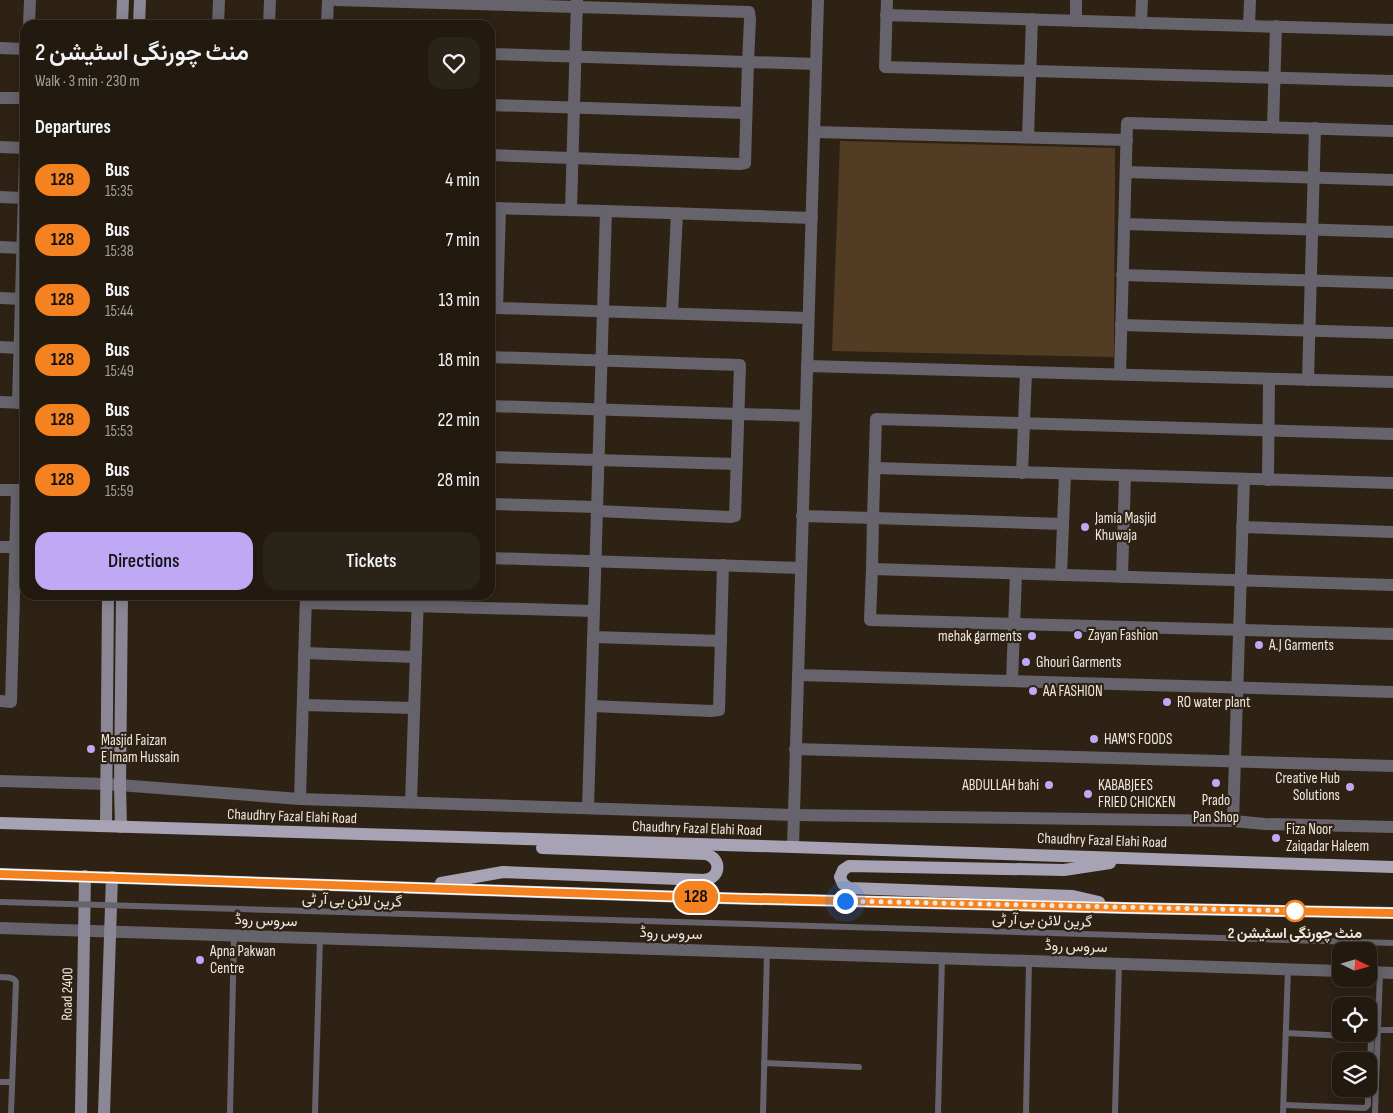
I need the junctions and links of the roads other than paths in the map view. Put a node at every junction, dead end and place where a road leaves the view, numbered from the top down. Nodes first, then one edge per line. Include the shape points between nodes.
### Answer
1 (30, 0) edge
2 (123, 0) edge
3 (140, 0) edge
4 (218, 0) edge
5 (270, 0) edge
6 (328, 0) edge
7 (336, 0) edge
8 (818, 0) edge
9 (887, 0) edge
10 (1076, 0) edge
11 (1142, 0) edge
12 (1250, 0) edge
13 (577, 4) edge
14 (886, 15) junction
15 (1032, 19) junction
16 (29, 20) edge
17 (122, 20) edge
18 (139, 20) edge
19 (218, 20) edge
20 (269, 20) edge
21 (327, 20) edge
22 (1076, 21) junction
23 (1141, 22) junction
24 (1249, 26) junction
25 (1276, 26) junction
26 (1393, 30) edge
27 (0, 48) edge
28 (20, 48) edge
29 (495, 54) edge
30 (575, 57) junction
31 (748, 62) junction
32 (816, 64) junction
33 (1030, 71) junction
34 (1274, 78) junction
35 (1393, 82) edge
36 (0, 98) edge
37 (20, 98) edge
38 (495, 105) edge
39 (574, 108) junction
40 (746, 113) junction
41 (1273, 127) junction
42 (1315, 128) junction
43 (1393, 131) edge
44 (814, 132) junction
45 (1028, 138) junction
46 (1127, 140) junction
47 (0, 147) edge
48 (20, 148) edge
49 (495, 155) edge
50 (572, 158) junction
51 (1126, 172) junction
52 (1314, 177) junction
53 (1393, 180) edge
54 (0, 197) edge
55 (20, 198) edge
56 (495, 208) edge
57 (571, 210) junction
58 (606, 211) junction
59 (677, 213) junction
60 (812, 218) junction
61 (1124, 224) junction
62 (1312, 230) junction
63 (1393, 232) edge
64 (0, 247) edge
65 (20, 248) edge
66 (1122, 275) junction
67 (1311, 281) junction
68 (1393, 283) edge
69 (0, 298) edge
70 (20, 299) edge
71 (495, 308) edge
72 (603, 311) junction
73 (672, 314) junction
74 (808, 318) junction
75 (20, 324) edge
76 (1121, 325) junction
77 (1309, 330) junction
78 (1393, 333) edge
79 (0, 348) edge
80 (19, 348) junction
81 (495, 357) edge
82 (601, 361) junction
83 (807, 366) junction
84 (1026, 372) junction
85 (1120, 374) junction
86 (20, 376) edge
87 (1270, 379) junction
88 (1308, 380) junction
89 (1393, 382) edge
90 (0, 402) edge
91 (20, 403) edge
92 (495, 406) edge
93 (600, 410) junction
94 (738, 414) junction
95 (806, 416) junction
96 (1025, 423) junction
97 (1269, 430) junction
98 (1393, 434) edge
99 (495, 457) edge
100 (598, 460) junction
101 (737, 464) junction
102 (875, 468) junction
103 (1022, 473) junction
104 (1065, 474) junction
105 (1125, 476) junction
106 (1244, 479) junction
107 (1268, 480) junction
108 (1393, 484) edge
109 (0, 490) edge
110 (20, 490) edge
111 (20, 500) edge
112 (495, 504) edge
113 (597, 509) junction
114 (802, 516) junction
115 (873, 518) junction
116 (1063, 524) junction
117 (1242, 528) junction
118 (1393, 532) edge
119 (0, 547) edge
120 (15, 547) junction
121 (495, 558) edge
122 (595, 562) junction
123 (723, 565) junction
124 (801, 568) junction
125 (872, 570) junction
126 (1016, 574) junction
127 (1062, 575) junction
128 (1122, 577) junction
129 (1241, 580) junction
130 (1393, 585) edge
131 (108, 600) edge
132 (122, 600) edge
133 (306, 600) edge
134 (362, 600) edge
135 (417, 601) edge
136 (0, 602) edge
137 (14, 603) junction
138 (594, 611) junction
139 (1014, 624) junction
140 (1239, 630) junction
141 (1393, 634) edge
142 (593, 637) junction
143 (721, 641) junction
144 (6, 650) edge
145 (304, 653) junction
146 (415, 657) junction
147 (798, 675) junction
148 (1012, 681) junction
149 (1238, 687) junction
150 (1393, 692) edge
151 (0, 701) edge
152 (303, 705) junction
153 (591, 706) junction
154 (414, 708) junction
155 (795, 749) junction
156 (1236, 762) junction
157 (1393, 766) edge
158 (0, 782) edge
159 (106, 784) junction
160 (120, 786) junction
161 (300, 799) junction
162 (411, 802) junction
163 (588, 808) junction
164 (793, 814) junction
165 (1233, 821) junction
166 (0, 823) edge
167 (106, 826) junction
168 (121, 827) junction
169 (1393, 827) edge
170 (471, 837) junction
171 (792, 847) junction
172 (1146, 858) junction
173 (1393, 867) edge
174 (0, 874) edge
175 (85, 876) junction
176 (112, 877) junction
177 (416, 888) junction
178 (0, 902) edge
179 (1126, 908) junction
180 (1393, 913) edge
181 (0, 928) edge
182 (84, 931) junction
183 (110, 932) junction
184 (234, 936) junction
185 (320, 938) junction
186 (1393, 944) edge
187 (767, 952) junction
188 (942, 958) junction
189 (1029, 961) junction
190 (1119, 964) junction
191 (1288, 969) junction
192 (1332, 971) edge
193 (1381, 972) edge
194 (0, 977) edge
195 (1379, 1030) junction
196 (1393, 1030) edge
197 (1286, 1033) junction
198 (1370, 1052) edge
199 (764, 1064) junction
200 (859, 1067) dead end
201 (0, 1082) edge
202 (12, 1082) junction
203 (1368, 1097) edge
204 (1284, 1105) junction
205 (230, 1112) edge
206 (11, 1113) edge
207 (81, 1113) edge
208 (104, 1113) edge
209 (315, 1113) edge
210 (763, 1113) edge
211 (938, 1113) edge
212 (1026, 1113) edge
213 (1115, 1113) edge
214 (1283, 1113) edge
215 (1376, 1113) edge

1 - 16 street
2 - 17 main road
3 - 18 main road
4 - 19 street
5 - 20 street
6 - 21 street
7 - 13 street
8 - 32 street
9 - 14 street
10 - 22 street
11 - 23 street
12 - 24 street
13 - 30 street
13 - 31 street via 749,12
14 - 15 street
14 - 33 street via 885,67
15 - 22 street
15 - 33 street
22 - 23 street
23 - 24 street
24 - 25 street
25 - 26 street
25 - 34 street
27 - 28 street
29 - 30 street
30 - 31 street
30 - 39 street
31 - 32 street
31 - 40 street
32 - 44 street
33 - 34 street
33 - 45 street
34 - 35 street
34 - 41 street
36 - 37 street
38 - 39 street
39 - 40 street
39 - 50 street
40 - 50 street via 745,163
41 - 42 street
41 - 46 street via 1127,123
42 - 43 street
42 - 52 street
44 - 45 street
44 - 60 street
45 - 46 street
46 - 51 street
47 - 48 street
49 - 50 street
50 - 57 street
51 - 52 street
51 - 61 street
52 - 53 street
52 - 62 street
54 - 55 street
56 - 57 street
57 - 58 street
58 - 59 street
58 - 72 street
59 - 60 street
59 - 73 street
60 - 74 street
61 - 62 street
61 - 66 street
62 - 63 street
62 - 67 street
64 - 65 street
66 - 67 street
66 - 76 street
67 - 68 street
67 - 77 street
69 - 70 street
71 - 72 street
72 - 73 street
72 - 82 street
73 - 74 street
74 - 83 street
75 - 80 street
76 - 77 street
76 - 85 street
77 - 78 street
77 - 88 street
79 - 80 street
80 - 86 street
81 - 82 street
82 - 93 street
82 - 94 street via 740,365
83 - 84 street
83 - 95 street
84 - 85 street
84 - 96 street
85 - 87 street
87 - 88 street
87 - 97 street
88 - 89 street
90 - 91 street
92 - 93 street
93 - 94 street
93 - 100 street
94 - 95 street
94 - 101 street
95 - 114 street
96 - 97 street
96 - 102 street via 876,419
96 - 103 street
97 - 98 street
97 - 107 street
99 - 100 street
100 - 101 street
100 - 113 street
101 - 113 street via 735,516
102 - 103 street
102 - 115 street
103 - 104 street
104 - 105 street
104 - 116 street
105 - 106 street
105 - 128 street
106 - 107 street
106 - 117 street
107 - 108 street
109 - 110 street
111 - 120 street
112 - 113 street
113 - 122 street
114 - 115 street
114 - 124 street
115 - 116 street
115 - 125 street
116 - 127 street
117 - 118 street
117 - 129 street
119 - 120 street
120 - 137 street
121 - 122 street
122 - 123 street
122 - 138 street
123 - 124 street
123 - 143 street
124 - 147 street
125 - 126 street
125 - 139 street via 870,620
126 - 127 street
126 - 139 street
127 - 128 street
128 - 129 street
129 - 130 street
129 - 140 street
131 - 159 main road
132 - 160 main road
133 - 145 street
134 - 135 street
135 - 138 street
135 - 146 street
136 - 137 street
137 - 144 street
138 - 142 street
139 - 140 street
139 - 148 street
140 - 141 street
140 - 149 street
142 - 143 street
142 - 153 street
143 - 153 street via 719,710
144 - 151 street via 11,702
145 - 146 street
145 - 152 street
146 - 154 street
147 - 148 street
147 - 155 street
148 - 149 street
149 - 150 street
149 - 156 street
152 - 154 street
152 - 161 street
153 - 163 street
154 - 162 street
155 - 156 street
155 - 164 street
156 - 157 street
156 - 165 street
158 - 159 street
159 - 160 street
159 - 167 main road
160 - 161 street
160 - 168 main road
161 - 162 street
162 - 163 street
163 - 164 street
164 - 165 street
164 - 171 street
165 - 169 street
166 - 167 main road, Chaudhry Fazal Elahi Road
167 - 168 main road, Chaudhry Fazal Elahi Road
168 - 170 main road, Chaudhry Fazal Elahi Road
170 - 171 main road, Chaudhry Fazal Elahi Road
170 - 177 main road via 536,848 706,854 716,862 717,870 712,878 704,880 503,872
171 - 172 main road, Chaudhry Fazal Elahi Road
172 - 173 main road, Chaudhry Fazal Elahi Road
172 - 179 main road via 1064,870 849,866 840,877 849,888 1073,896
174 - 175 main road
175 - 176 main road
175 - 182 main road, Road 2400
176 - 177 main road
176 - 183 main road
177 - 179 main road
178 - 186 lane, گرین لائن بی آر ٹی, bridge
179 - 180 main road
181 - 182 street, سروس روڈ
182 - 183 street, سروس روڈ
182 - 207 main road, Road 2400
183 - 184 street, سروس روڈ
183 - 208 main road
184 - 185 street, سروس روڈ
184 - 205 lane
185 - 187 street, سروس روڈ
185 - 209 lane
187 - 188 street, سروس روڈ
187 - 199 lane
188 - 189 street, سروس روڈ
188 - 211 lane
189 - 190 street, سروس روڈ
189 - 212 lane
190 - 191 street, سروس روڈ
190 - 213 lane
191 - 192 street, سروس روڈ
191 - 197 lane
193 - 195 lane
194 - 202 lane via 15,979 16,982
195 - 196 lane
195 - 215 lane
197 - 198 lane via 1368,1037
197 - 204 lane
199 - 200 lane
199 - 210 lane
201 - 202 lane
202 - 206 lane
203 - 204 lane via 1365,1108
204 - 214 lane

